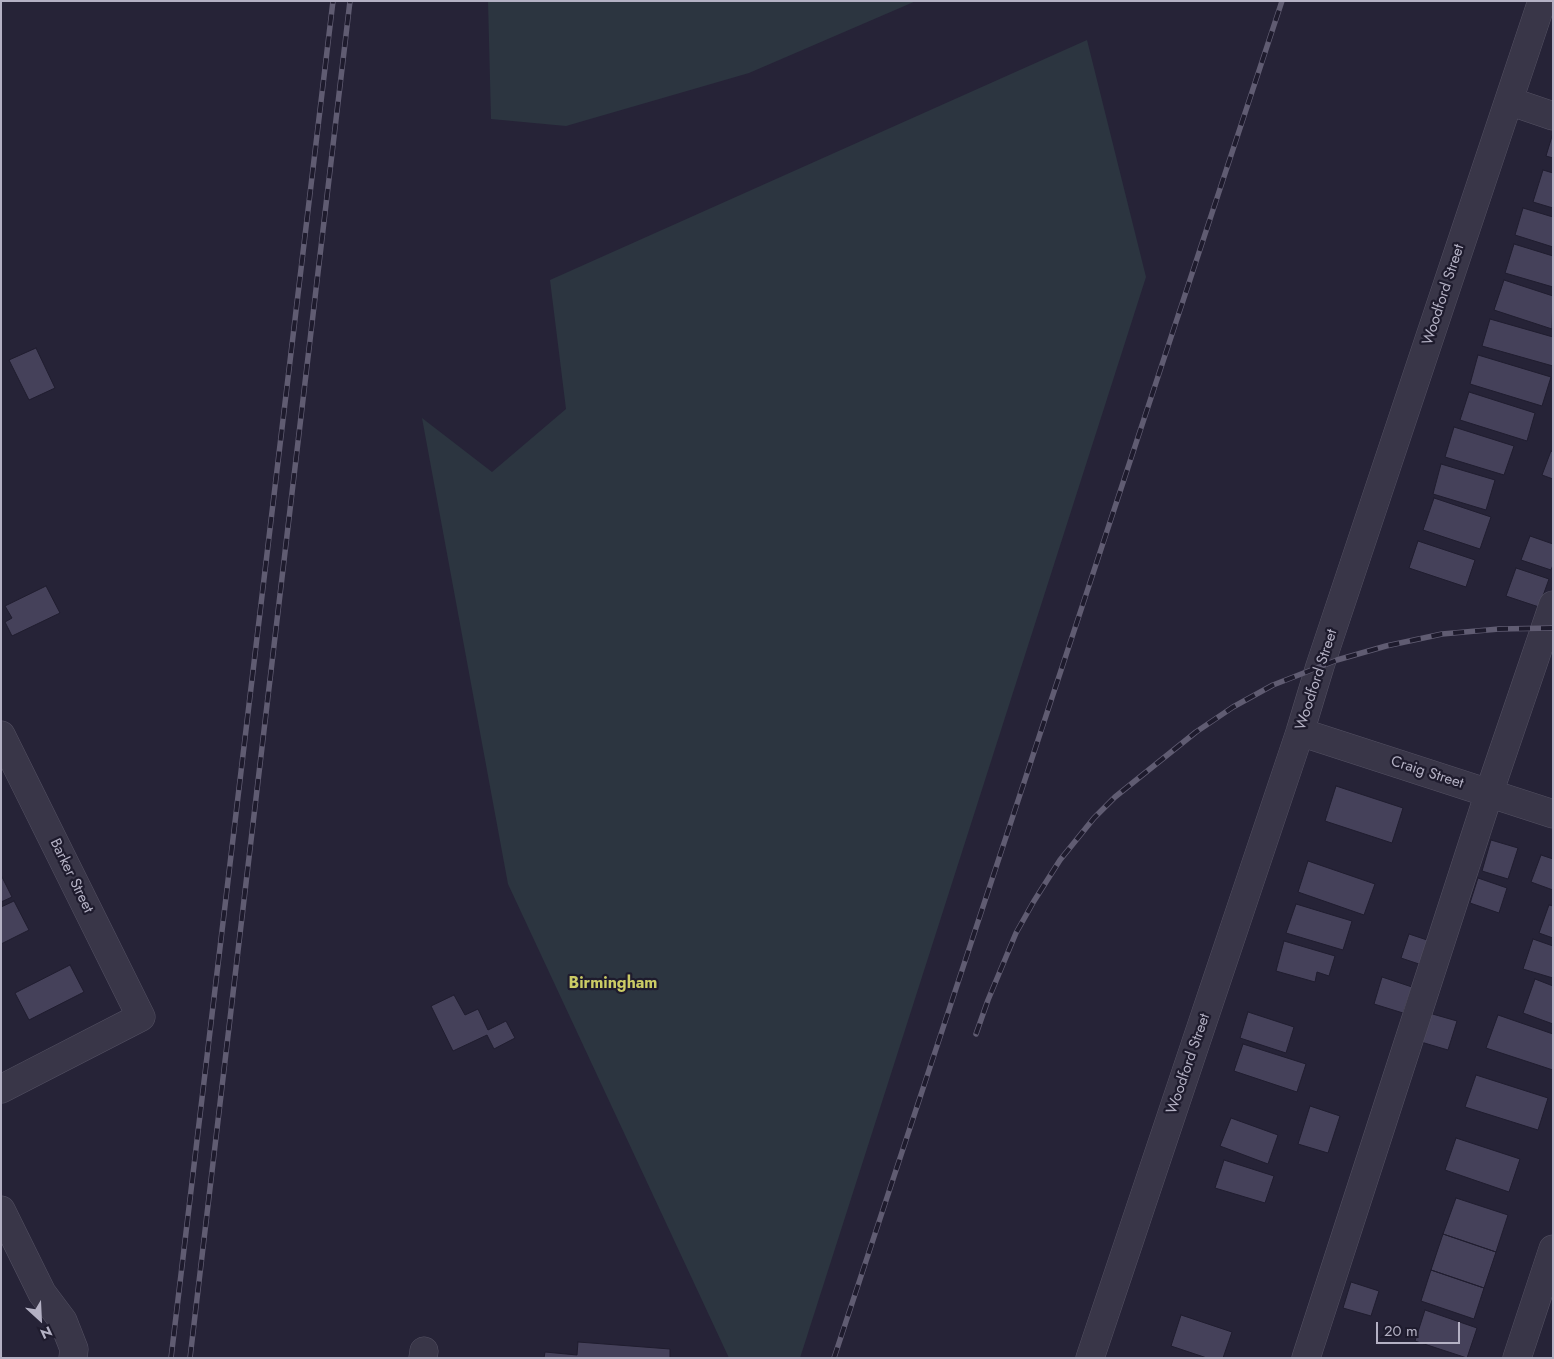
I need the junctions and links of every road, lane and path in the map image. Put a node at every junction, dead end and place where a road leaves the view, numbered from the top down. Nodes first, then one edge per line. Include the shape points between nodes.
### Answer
1 (1542, 1) edge
2 (1508, 101) junction
3 (1553, 116) edge
4 (1553, 606) edge
5 (1300, 732) junction
6 (1, 735) edge
7 (1489, 793) junction
8 (1553, 814) edge
9 (1, 1089) edge
10 (1, 1210) edge
11 (1553, 1249) edge
12 (73, 1358) edge
13 (1090, 1358) edge
14 (1306, 1358) edge
15 (1517, 1358) edge

1 - 2 street, Woodford Street
2 - 3 street
2 - 5 street, Woodford Street
4 - 7 street
5 - 7 street, Craig Street
5 - 13 street, Woodford Street
6 - 9 street, Barker Street via 141,1018
7 - 8 street, Craig Street
7 - 14 street
10 - 12 street via 42,1293 63,1321 74,1349
11 - 15 street

